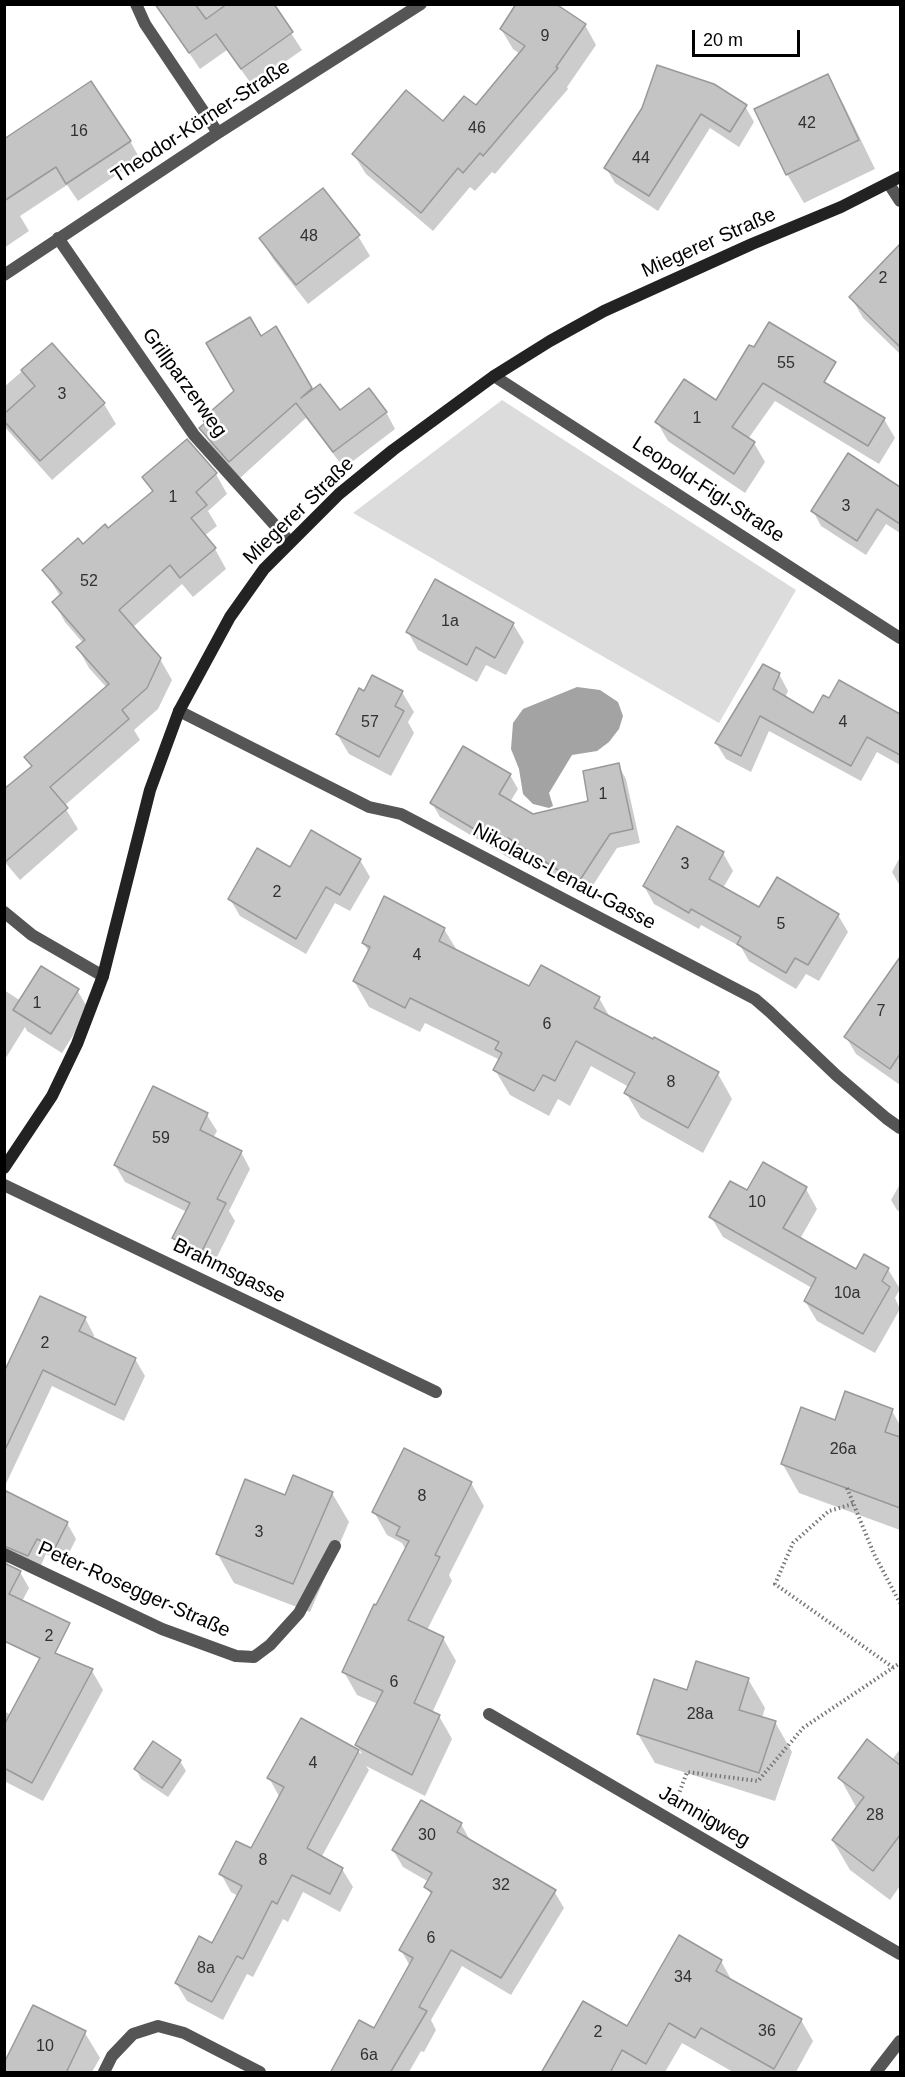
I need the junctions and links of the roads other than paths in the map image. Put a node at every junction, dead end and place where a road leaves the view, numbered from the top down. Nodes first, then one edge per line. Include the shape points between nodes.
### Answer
1 (135, 4) edge
2 (421, 4) edge
3 (218, 133) junction
4 (900, 177) edge
5 (889, 184) junction
6 (900, 201) edge
7 (58, 238) junction
8 (4, 275) edge
9 (494, 376) junction
10 (290, 542) junction
11 (900, 639) edge
12 (179, 711) junction
13 (4, 912) edge
14 (103, 976) junction
15 (900, 1128) edge
16 (4, 1168) edge
17 (4, 1185) edge
18 (436, 1392) dead end
19 (335, 1546) dead end
20 (4, 1554) edge
21 (489, 1714) dead end
22 (900, 1954) edge
23 (900, 2041) edge
24 (104, 2073) edge
25 (260, 2073) edge
26 (876, 2073) edge

1 - 3 street
2 - 3 street, Theodor-Körner-Straße
3 - 7 street, Theodor-Körner-Straße
4 - 5 main road, Miegerer Straße
5 - 6 street
5 - 9 main road, Miegerer Straße via 604,311
7 - 8 street, Theodor-Körner-Straße
7 - 10 street, Grillparzerweg via 194,435
9 - 10 main road, Miegerer Straße via 375,464
9 - 11 street, Leopold-Figl-Straße
10 - 12 main road, Miegerer Straße via 246,593
12 - 14 main road, Miegerer Straße via 150,790
12 - 15 street, Nikolaus-Lenau-Gasse via 369,807 401,814 754,999 836,1076
13 - 14 street via 32,935
14 - 16 main road, Miegerer Straße via 52,1096
17 - 18 street, Brahmsgasse
19 - 20 street, Peter-Rosegger-Straße via 299,1613 254,1657 236,1656 162,1629
21 - 22 street, Jamnigweg
23 - 26 street
24 - 25 street via 112,2056 134,2034 158,2026 184,2033

